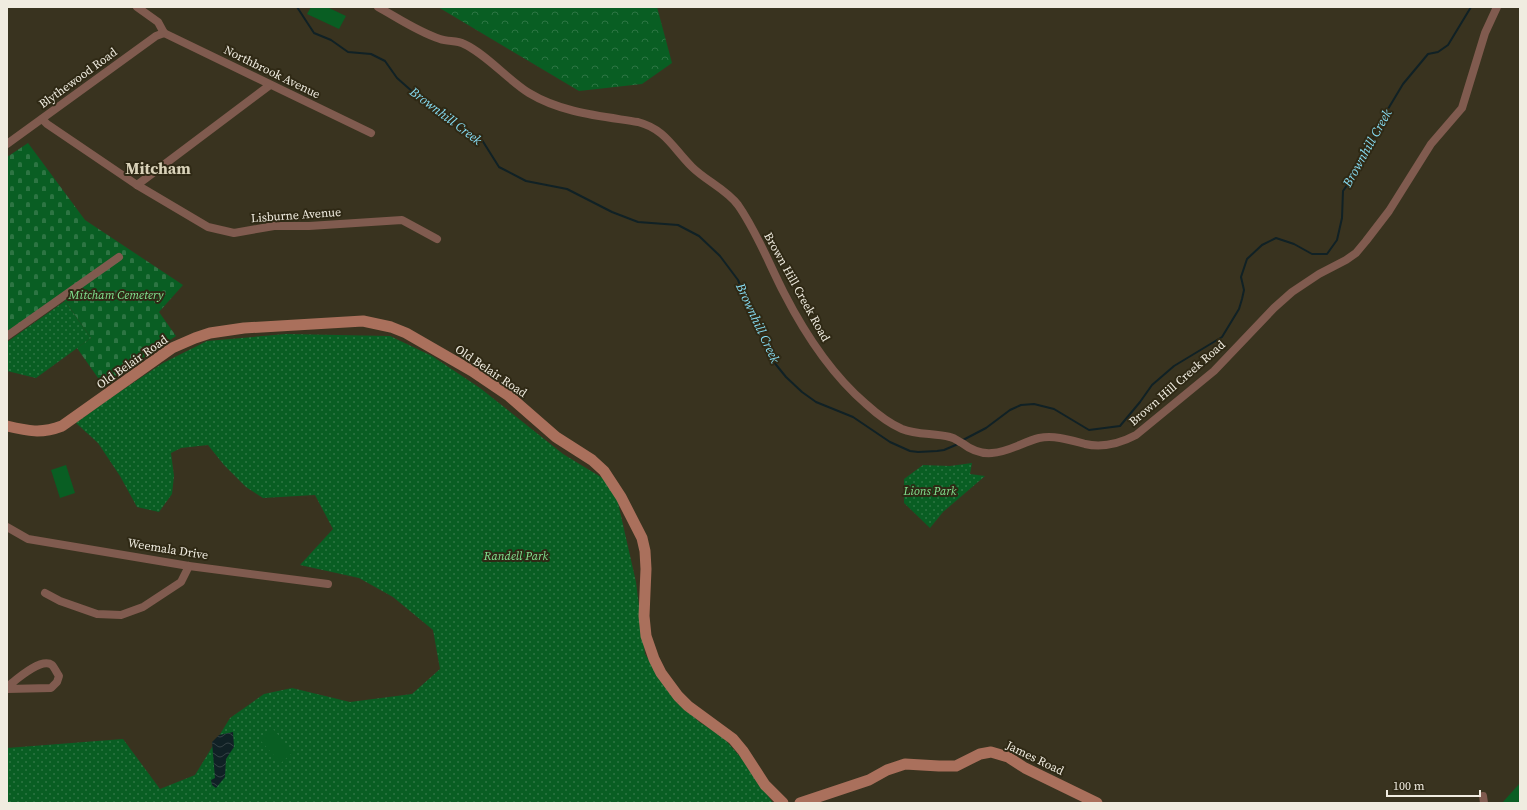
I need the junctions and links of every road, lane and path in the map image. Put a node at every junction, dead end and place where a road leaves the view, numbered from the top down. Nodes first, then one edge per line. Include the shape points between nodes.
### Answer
1 (137, 7) edge
2 (378, 7) edge
3 (1497, 7) edge
4 (164, 33) junction
5 (270, 85) junction
6 (42, 119) junction
7 (371, 133) dead end
8 (7, 144) edge
9 (137, 185) junction
10 (437, 239) dead end
11 (119, 257) dead end
12 (7, 336) edge
13 (7, 426) edge
14 (7, 527) edge
15 (189, 566) junction
16 (328, 584) dead end
17 (46, 593) dead end
18 (7, 688) edge
19 (783, 803) edge
20 (800, 803) edge
21 (1097, 803) edge

1 - 4 street via 158,22
2 - 3 street, Brown Hill Creek Road via 441,40 463,43 542,100 573,111 648,124 658,130 693,168 737,204 784,294 815,346 849,388 886,420 902,429 953,438 968,448 984,453 998,453 1047,437 1091,445 1126,441 1214,371 1292,292 1356,252 1389,211 1431,144 1462,108 1485,33
4 - 5 street, Northbrook Avenue
4 - 6 street, Blythewood Road via 156,36
5 - 7 street, Northbrook Avenue
5 - 9 street
6 - 8 street, Blythewood Road
6 - 9 street, Lisburne Avenue
9 - 10 street, Lisburne Avenue via 208,226 234,232 274,226 402,220
11 - 12 street
13 - 19 main road, Old Belair Road via 43,432 62,426 172,348 210,333 244,328 363,321 406,333 503,392 556,437 592,460 604,471 642,538 646,570 646,636 661,673 688,706 733,739 765,785
14 - 15 street, Weemala Drive via 28,539
15 - 16 street, Weemala Drive
15 - 17 street via 181,582 143,607 121,615 97,614 60,602
18 - 18 street via 38,665 45,663 52,665 59,676 51,688
20 - 21 main road, James Road via 869,780 905,764 956,766 980,754 991,752 1008,757

